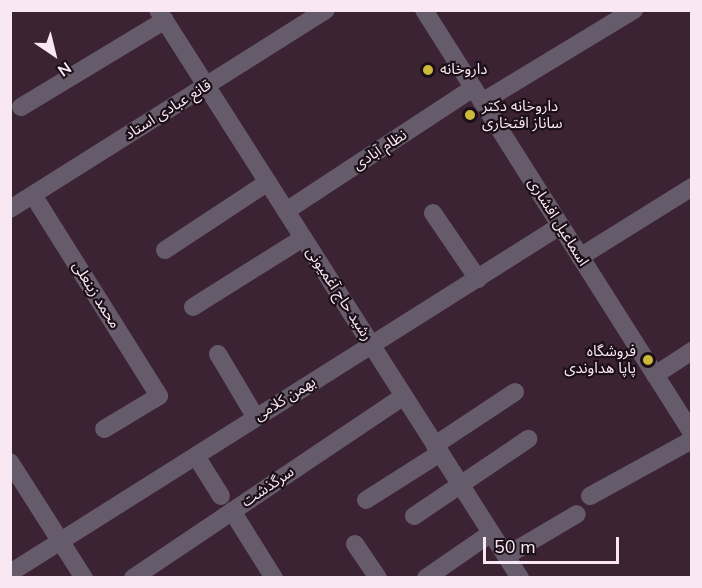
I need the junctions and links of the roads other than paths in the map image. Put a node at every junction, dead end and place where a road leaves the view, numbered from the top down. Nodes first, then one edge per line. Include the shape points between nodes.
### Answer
1 (424, 10) edge
2 (634, 10) edge
3 (318, 12) edge
4 (161, 15) edge
5 (206, 86) junction
6 (478, 95) junction
7 (21, 107) dead end
8 (268, 182) junction
9 (692, 187) edge
10 (33, 195) junction
11 (10, 209) edge
12 (286, 211) junction
13 (433, 213) dead end
14 (560, 226) junction
15 (303, 238) junction
16 (165, 250) dead end
17 (580, 257) junction
18 (478, 279) junction
19 (193, 307) dead end
20 (372, 345) junction
21 (692, 351) edge
22 (218, 354) dead end
23 (655, 375) junction
24 (515, 392) dead end
25 (404, 396) junction
26 (256, 418) junction
27 (104, 429) dead end
28 (692, 433) edge
29 (528, 439) dead end
30 (692, 440) edge
31 (438, 449) junction
32 (196, 456) junction
33 (10, 462) edge
34 (462, 486) junction
35 (221, 496) dead end
36 (590, 496) dead end
37 (366, 500) dead end
38 (232, 511) junction
39 (577, 514) dead end
40 (414, 516) dead end
41 (491, 533) junction
42 (61, 541) junction
43 (355, 544) dead end
44 (506, 556) junction
45 (10, 573) edge
46 (84, 578) edge
47 (133, 578) edge
48 (274, 578) edge
49 (378, 578) edge
50 (426, 578) edge
51 (520, 578) edge

1 - 6 street, اسماعیل افشاری
2 - 6 street, نظام آبادی
3 - 5 street, قانع عبادی استاد
4 - 5 street, رشید حاج آغمیونی
4 - 7 street
5 - 8 street, رشید حاج آغمیونی
5 - 10 street, قانع عبادی استاد
6 - 12 street, نظام آبادی
6 - 14 street, اسماعیل افشاری
8 - 12 street, رشید حاج آغمیونی
8 - 16 street
9 - 17 street
10 - 11 street, قانع عبادی استاد
10 - 27 street, محمد زینعلی via 159,396
12 - 15 street, رشید حاج آغمیونی
13 - 18 street
14 - 17 street, اسماعیل افشاری
14 - 18 street, بهمن کلامی
15 - 19 street
15 - 20 street, رشید حاج آغمیونی
17 - 23 street, اسماعیل افشاری
18 - 20 street, بهمن کلامی
20 - 25 street, رشید حاج آغمیونی
20 - 26 street, بهمن کلامی
21 - 23 street
22 - 26 street
23 - 28 street, اسماعیل افشاری
24 - 31 street
25 - 31 street, رشید حاج آغمیونی
25 - 38 street, سرگذشت
26 - 32 street, بهمن کلامی
29 - 34 street
30 - 36 street
31 - 34 street, رشید حاج آغمیونی
31 - 37 street
32 - 35 street
32 - 42 street, بهمن کلامی
33 - 42 street
34 - 40 street
34 - 41 street, رشید حاج آغمیونی
38 - 47 street, سرگذشت
38 - 48 street
39 - 44 street
41 - 44 street, رشید حاج آغمیونی
41 - 50 street
42 - 45 street, بهمن کلامی
42 - 46 street
43 - 49 street
44 - 51 street, رشید حاج آغمیونی

